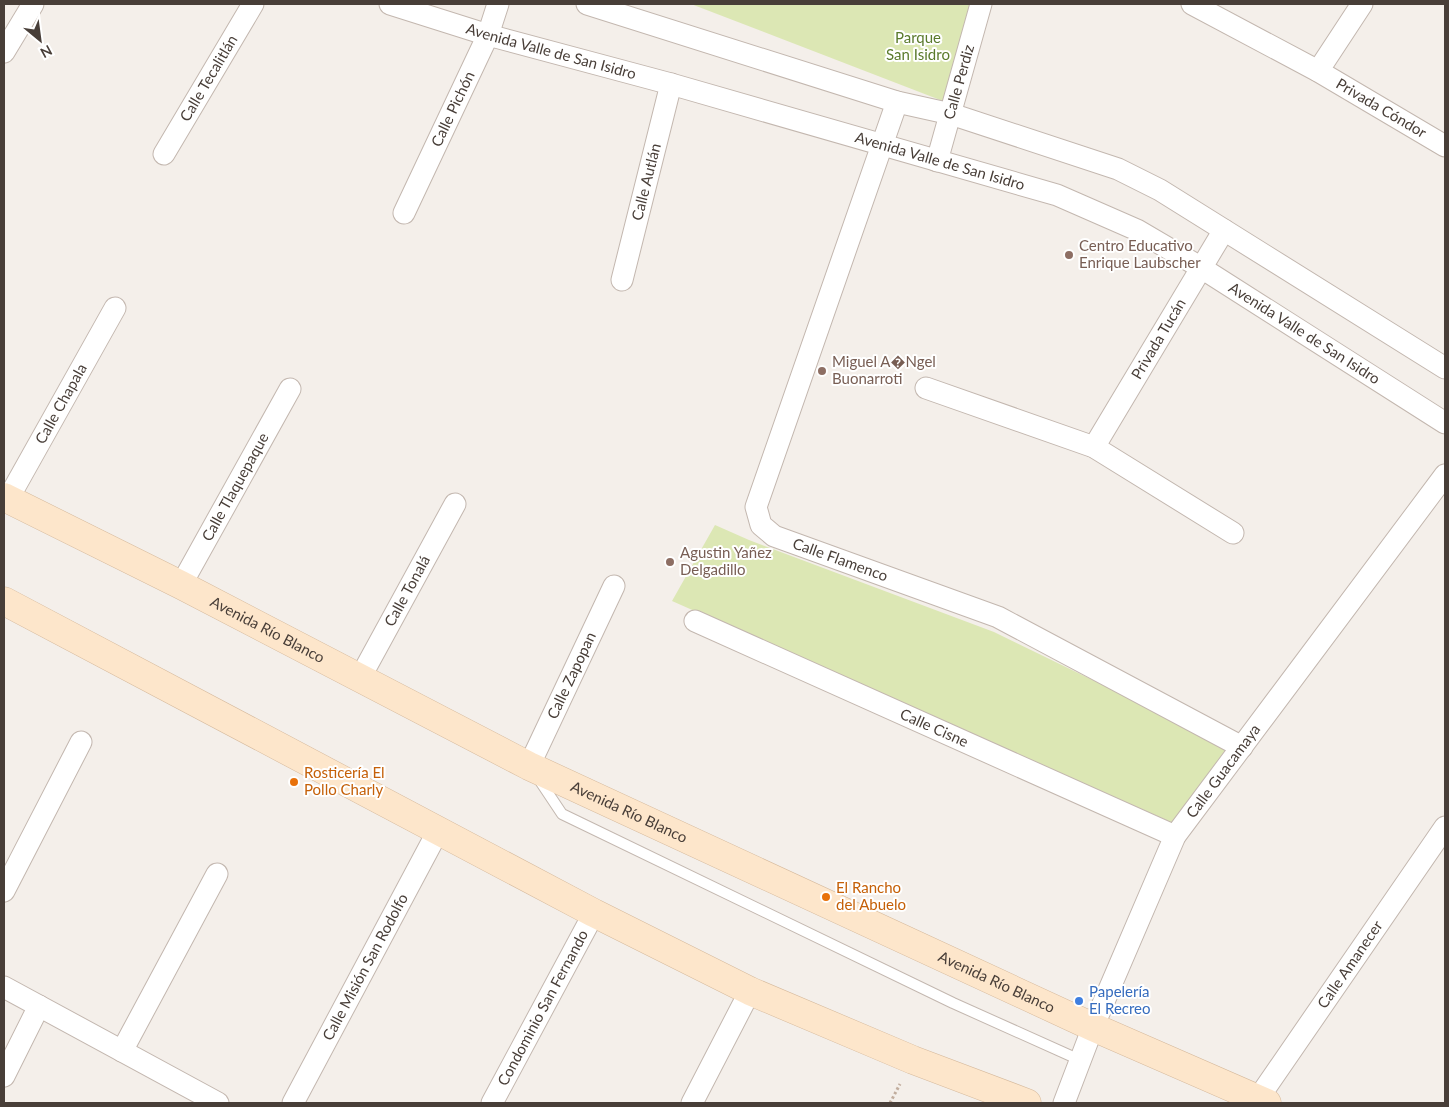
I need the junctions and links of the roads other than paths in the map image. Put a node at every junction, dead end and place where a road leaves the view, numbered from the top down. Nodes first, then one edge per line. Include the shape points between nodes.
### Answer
1 (33, 4) edge
2 (252, 4) edge
3 (390, 4) edge
4 (498, 4) edge
5 (587, 4) edge
6 (982, 4) edge
7 (1192, 4) edge
8 (1362, 4) edge
9 (488, 35) junction
10 (4, 52) edge
11 (1318, 71) junction
12 (671, 84) junction
13 (897, 102) junction
14 (951, 114) junction
15 (881, 145) junction
16 (1445, 146) edge
17 (164, 154) dead end
18 (937, 161) junction
19 (404, 213) dead end
20 (1224, 230) junction
21 (1200, 267) junction
22 (622, 280) dead end
23 (115, 308) dead end
24 (1445, 368) edge
25 (926, 388) dead end
26 (290, 390) dead end
27 (1445, 423) edge
28 (1094, 447) junction
29 (1445, 475) edge
30 (6, 498) edge
31 (455, 504) dead end
32 (1233, 533) dead end
33 (181, 585) junction
34 (614, 586) dead end
35 (4, 601) edge
36 (695, 621) dead end
37 (360, 678) junction
38 (81, 742) dead end
39 (1242, 747) junction
40 (529, 766) junction
41 (1445, 827) edge
42 (438, 831) junction
43 (1175, 836) junction
44 (216, 874) dead end
45 (4, 891) edge
46 (594, 913) junction
47 (4, 987) edge
48 (750, 990) junction
49 (39, 1006) junction
50 (1093, 1027) junction
51 (122, 1051) junction
52 (1080, 1060) junction
53 (4, 1076) edge
54 (1260, 1102) edge
55 (218, 1103) edge
56 (293, 1103) edge
57 (492, 1103) edge
58 (692, 1103) edge
59 (1027, 1103) edge
60 (1064, 1103) edge

1 - 10 street
2 - 17 street, Calle Tecalitlán
3 - 9 street, Avenida Valle de San Isidro
4 - 9 street, Calle Pichón
5 - 13 street
6 - 14 street, Calle Perdiz
7 - 11 street, Privada Cóndor
8 - 11 street
9 - 12 street, Avenida Valle de San Isidro
9 - 19 street, Calle Pichón
11 - 16 street, Privada Cóndor
12 - 15 street, Avenida Valle de San Isidro
12 - 22 street, Calle Autlán
13 - 14 street
13 - 15 street, Calle Flamenco
14 - 18 street, Calle Perdiz
14 - 20 street via 1118,169 1160,190
15 - 18 street, Avenida Valle de San Isidro
15 - 39 street, Calle Flamenco via 756,507 761,525 774,536 998,617
18 - 21 street, Avenida Valle de San Isidro via 1057,195 1092,209 1137,230
20 - 21 street, Privada Tucán
20 - 24 street
21 - 27 street, Avenida Valle de San Isidro
21 - 28 street, Privada Tucán
23 - 30 street, Calle Chapala
25 - 28 street
26 - 33 street, Calle Tlaquepaque
28 - 32 street
29 - 39 street, Calle Guacamaya
30 - 33 street, Avenida Río Blanco
31 - 37 street, Calle Tonalá
33 - 37 street, Avenida Río Blanco
34 - 40 street, Calle Zapopan
35 - 42 street
36 - 43 street, Calle Cisne
37 - 40 street, Avenida Río Blanco
38 - 45 street
39 - 43 street, Calle Guacamaya
40 - 50 street, Avenida Río Blanco
40 - 52 lane via 562,814 953,1003
41 - 54 street, Calle Amanecer
42 - 46 street
42 - 56 street, Calle Misión San Rodolfo
43 - 50 street, Calle Guacamaya
44 - 51 street
46 - 48 street
46 - 57 street, Condominio San Fernando
47 - 49 street
48 - 58 street
48 - 59 street via 913,1060
49 - 51 street
49 - 53 street
50 - 52 street, Calle Guacamaya
50 - 54 street, Avenida Río Blanco
51 - 55 street
52 - 60 street, Calle Guacamaya

